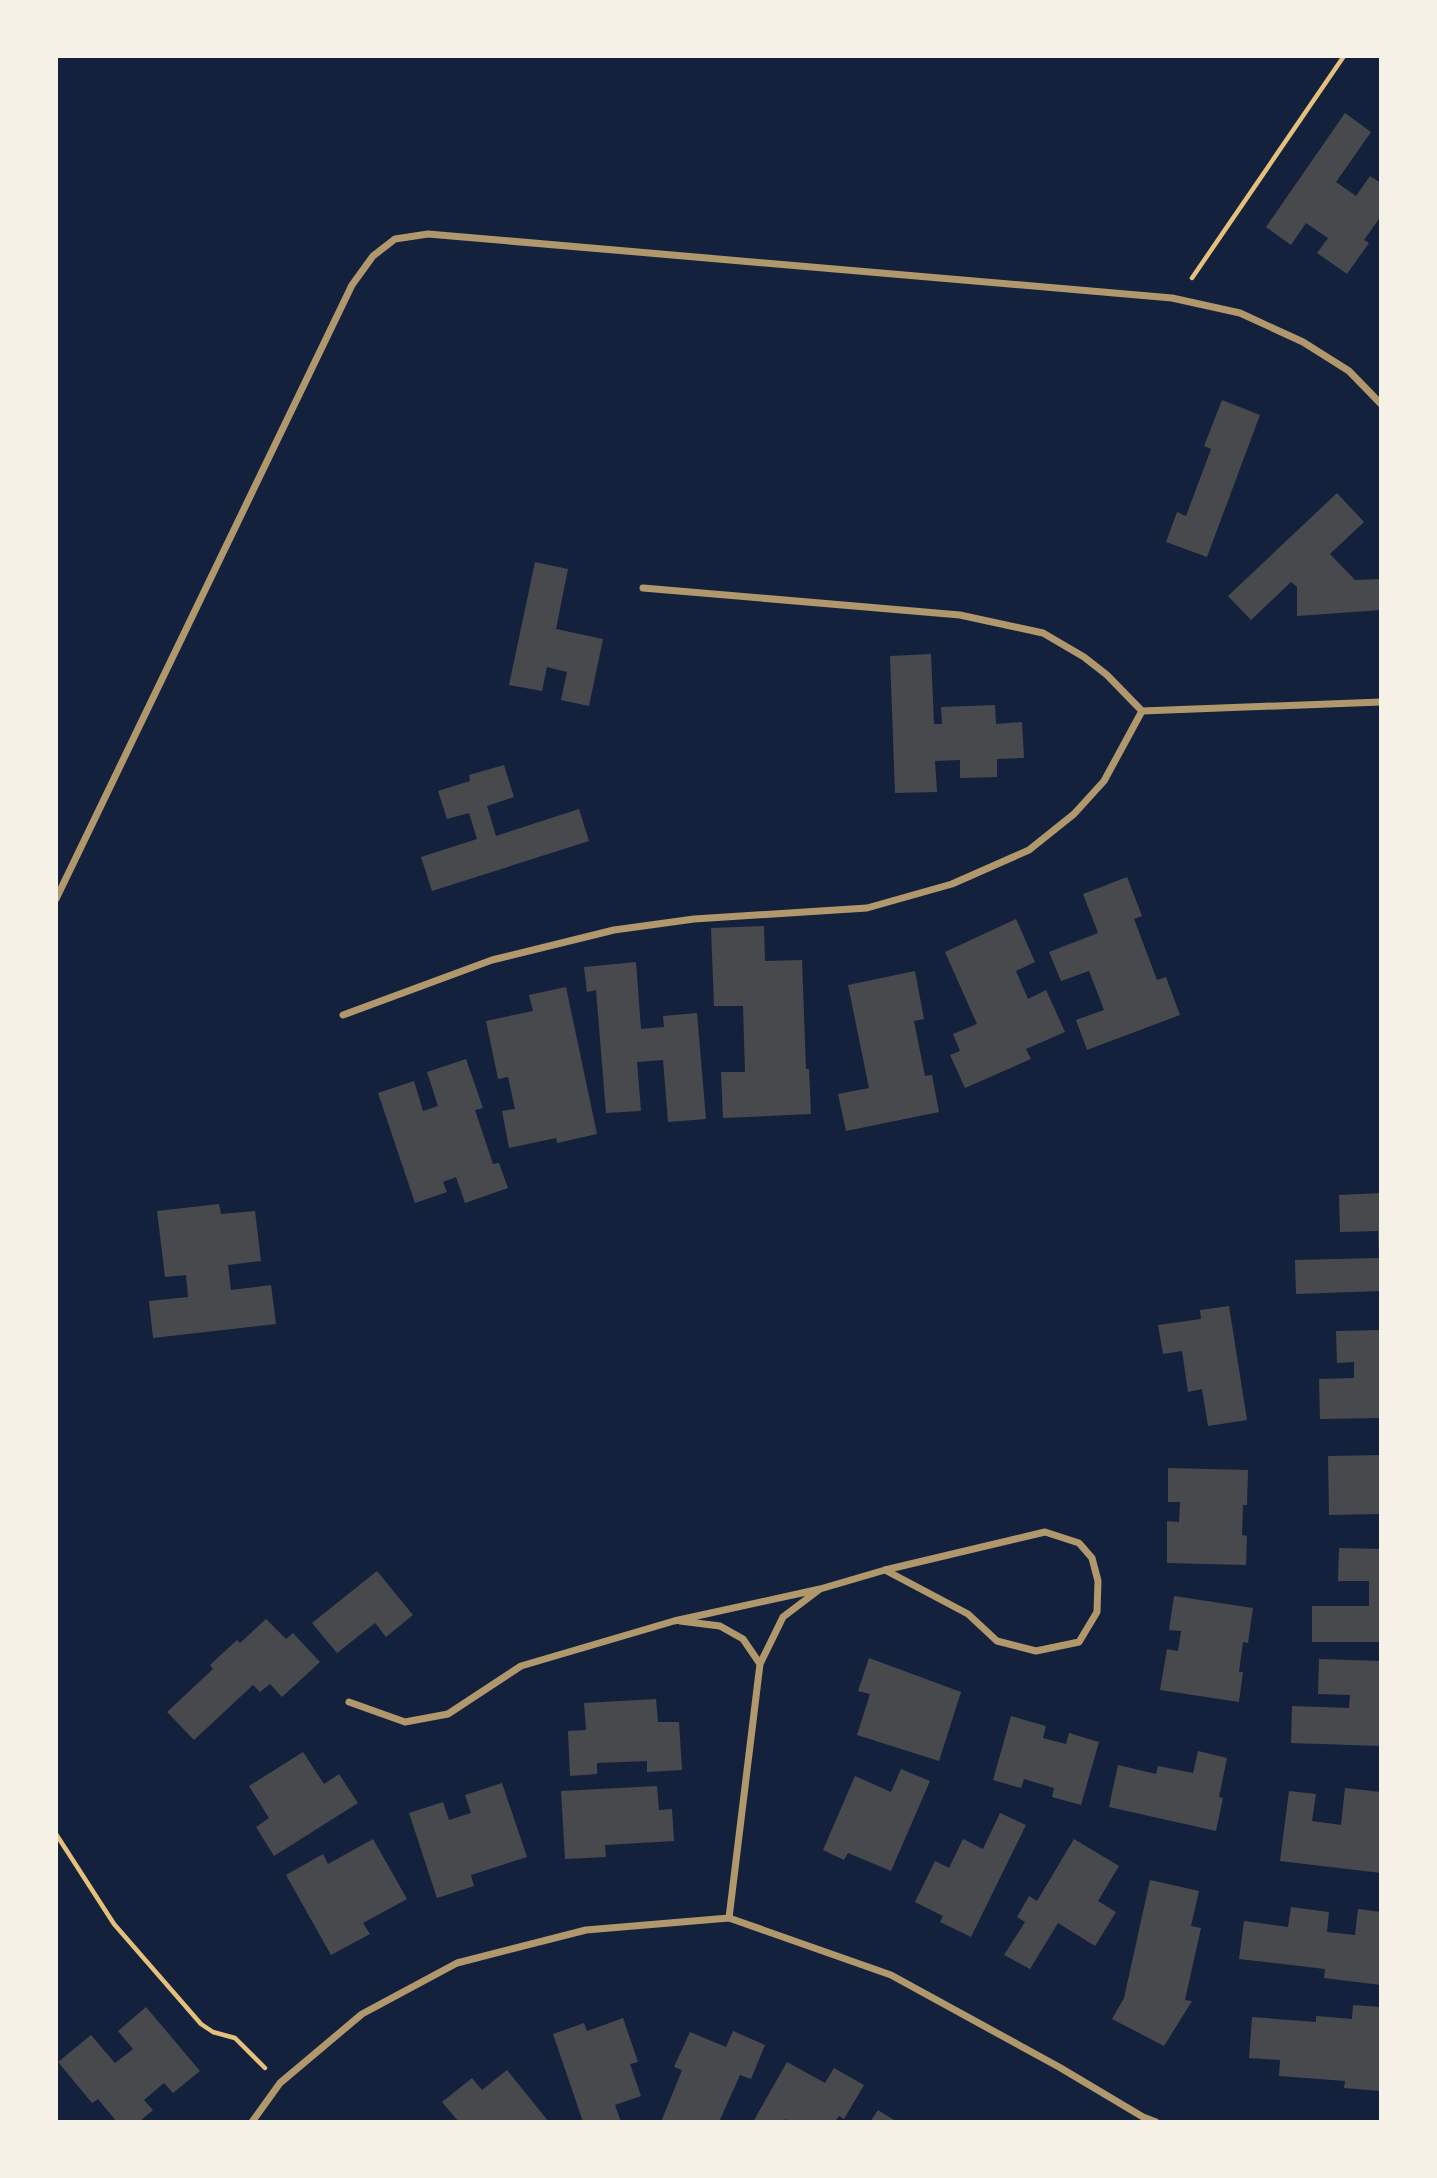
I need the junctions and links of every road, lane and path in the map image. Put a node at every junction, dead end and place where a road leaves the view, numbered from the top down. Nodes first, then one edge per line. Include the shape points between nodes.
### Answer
1 (1344, 56) edge
2 (1178, 299) junction
3 (1381, 404) edge
4 (643, 588) dead end
5 (1381, 702) edge
6 (1142, 711) junction
7 (56, 899) edge
8 (343, 1015) dead end
9 (885, 1570) junction
10 (820, 1589) junction
11 (674, 1621) junction
12 (760, 1664) junction
13 (349, 1702) dead end
14 (56, 1833) edge
15 (729, 1917) junction
16 (280, 2083) junction
17 (252, 2122) edge
18 (1156, 2122) edge

1 - 2 path
2 - 3 street via 1240,313 1303,342 1349,371
2 - 7 street via 428,234 395,239 373,256 352,285
4 - 6 street via 960,615 1043,633 1107,675
5 - 6 street
6 - 8 street via 1104,780 1074,814 1029,850 952,884 867,908 694,919 614,930 492,960
9 - 9 street via 1045,1532 1079,1543 1092,1558 1098,1581 1097,1612 1079,1642 1036,1651 997,1641 968,1614
9 - 10 street
10 - 11 street
10 - 12 street via 783,1618
11 - 12 street via 720,1626 743,1639
11 - 13 street via 521,1666 448,1714 405,1722
12 - 15 street
14 - 16 path via 114,1924 201,2024 235,2038
15 - 16 street via 586,1930 457,1963 362,2014
15 - 18 street via 891,1975
16 - 17 street

